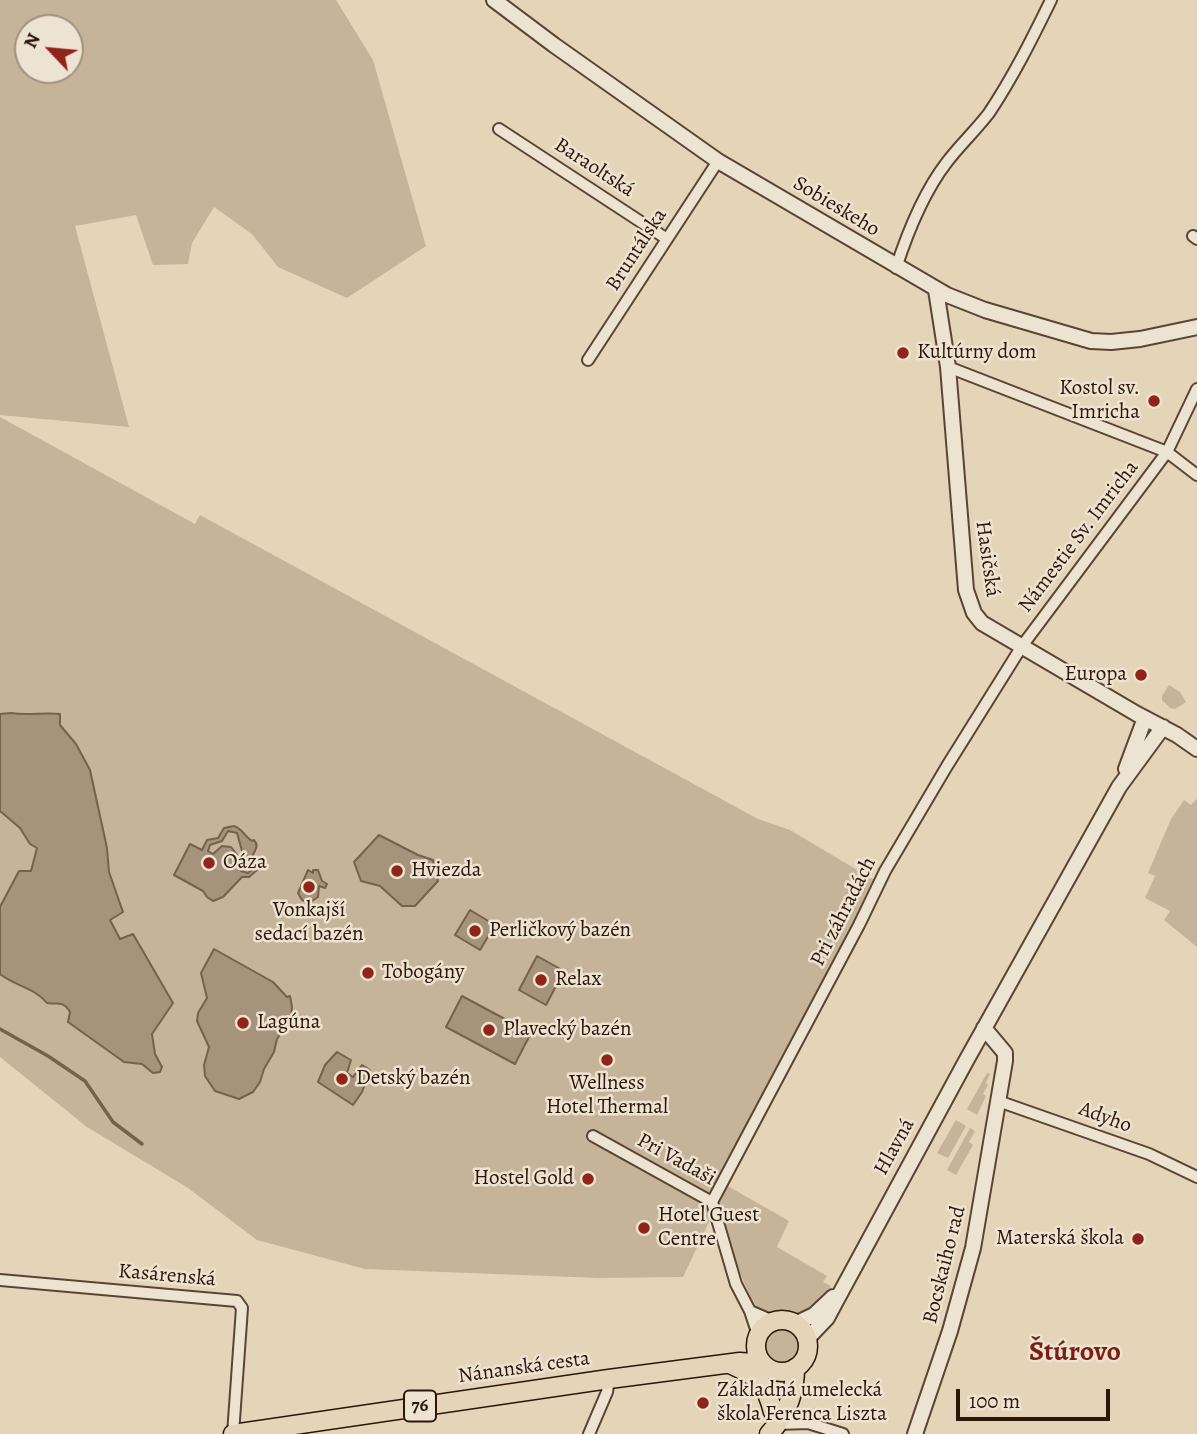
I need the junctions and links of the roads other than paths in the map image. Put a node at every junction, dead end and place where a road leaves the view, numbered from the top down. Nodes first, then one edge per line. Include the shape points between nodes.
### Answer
1 (494, 0) edge
2 (1051, 0) edge
3 (499, 129) dead end
4 (718, 161) junction
5 (667, 239) junction
6 (896, 268) junction
7 (936, 290) junction
8 (1197, 327) edge
9 (589, 359) dead end
10 (948, 367) junction
11 (1197, 389) edge
12 (1167, 452) junction
13 (1197, 475) edge
14 (1022, 646) junction
15 (1145, 718) junction
16 (1163, 727) junction
17 (1197, 750) edge
18 (1119, 786) junction
19 (984, 1028) junction
20 (998, 1101) junction
21 (593, 1136) dead end
22 (1197, 1177) edge
23 (712, 1202) junction
24 (0, 1280) edge
25 (843, 1286) junction
26 (750, 1311) junction
27 (773, 1321) junction
28 (795, 1324) junction
29 (757, 1339) junction
30 (807, 1339) junction
31 (729, 1364) junction
32 (769, 1367) junction
33 (698, 1368) junction
34 (795, 1368) junction
35 (609, 1379) junction
36 (792, 1397) junction
37 (808, 1423) junction
38 (772, 1426) edge
39 (233, 1434) edge
40 (589, 1434) edge
41 (843, 1434) edge
42 (915, 1434) edge

1 - 4 street, Sobieskeho
2 - 6 street via 1000,96 937,176 908,230
3 - 5 street, Baraoltská
4 - 5 street, Bruntálska
4 - 6 street, Sobieskeho
5 - 9 street, Bruntálska
6 - 7 street, Sobieskeho
7 - 8 street, Sobieskeho via 985,310 1091,341 1139,339
7 - 10 street, Hasičská
10 - 12 street, Námestie Sv. Imricha
10 - 14 street, Hasičská via 969,600 982,623
11 - 12 street, Námestie Sv. Imricha
12 - 13 street
12 - 14 street, Námestie Sv. Imricha
14 - 15 street, Hasičská
14 - 23 street, Pri záhradách via 885,871
15 - 16 street, Hasičská
15 - 18 street, Hlavná
16 - 17 street, Hasičská
16 - 18 street, Hlavná
18 - 19 street, Hlavná
19 - 20 street via 1004,1053
19 - 25 street, Hlavná
20 - 22 street, Adyho via 1140,1150
20 - 42 street, Bocskaiho rad via 970,1260
21 - 23 street, Pri Vadaši
23 - 26 street, Pri Vadaši via 736,1284
24 - 39 street, Kasárenská via 237,1301 242,1308
25 - 28 street, Hlavná via 814,1315
25 - 30 street, Hlavná via 827,1318
26 - 27 street
26 - 29 street, Pri Vadaši
27 - 28 main road
27 - 29 main road, 76
28 - 30 main road
29 - 32 main road via 758,1354
29 - 33 main road, 76
30 - 34 main road via 806,1355
31 - 32 main road, 76 via 757,1362
31 - 33 main road, 76
31 - 38 main road via 750,1373 767,1391
32 - 34 main road, 76
32 - 38 main road via 777,1385
33 - 35 main road, Nánanská cesta / 76
34 - 36 main road
35 - 39 main road, Nánanská cesta / 76
35 - 40 street
36 - 37 street via 794,1411
36 - 38 main road
37 - 38 street
37 - 41 street

